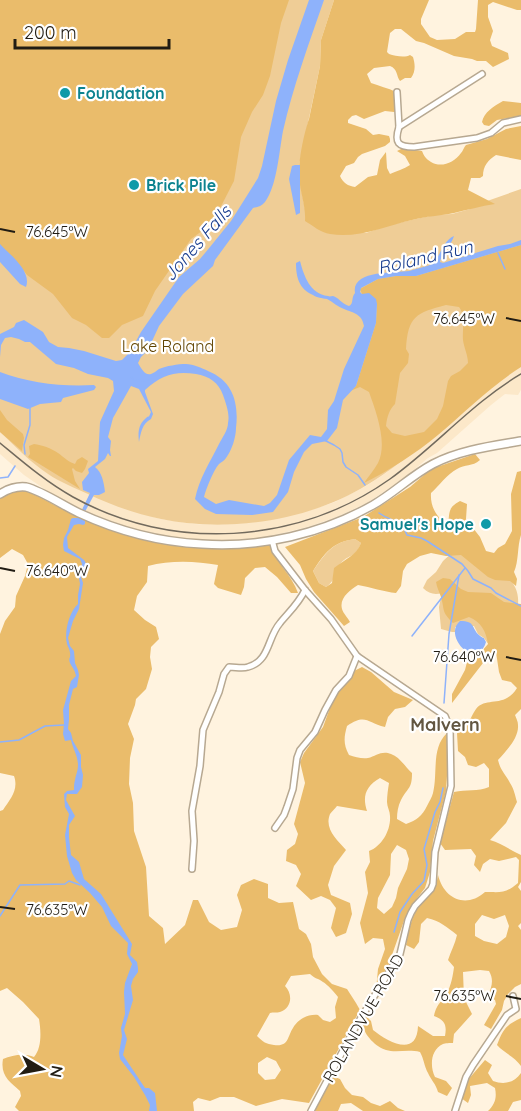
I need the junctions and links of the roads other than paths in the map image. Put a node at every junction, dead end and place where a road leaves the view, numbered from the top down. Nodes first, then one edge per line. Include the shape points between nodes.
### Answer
1 (482, 74) dead end
2 (397, 92) dead end
3 (521, 119) edge
4 (399, 127) junction
5 (521, 441) edge
6 (0, 494) edge
7 (272, 540) junction
8 (305, 590) junction
9 (357, 656) junction
10 (275, 828) dead end
11 (192, 870) dead end
12 (513, 996) dead end
13 (311, 1111) edge
14 (454, 1111) edge

1 - 4 street
2 - 4 street
3 - 4 street via 503,123 477,138 414,147 398,144
5 - 7 main road via 447,458 357,514
6 - 7 main road via 24,487 107,525 170,541 223,545
7 - 8 street, ROLANDVUE ROAD
8 - 9 street, ROLANDVUE ROAD
8 - 11 street via 274,631 259,662 247,668 230,667 224,674 201,738 192,811
9 - 10 street via 349,676 336,690 315,732 300,750 287,807
9 - 13 street, ROLANDVUE ROAD via 445,716 450,728 451,786 435,852 433,884 411,913 400,954
12 - 14 street via 516,1009 473,1065

